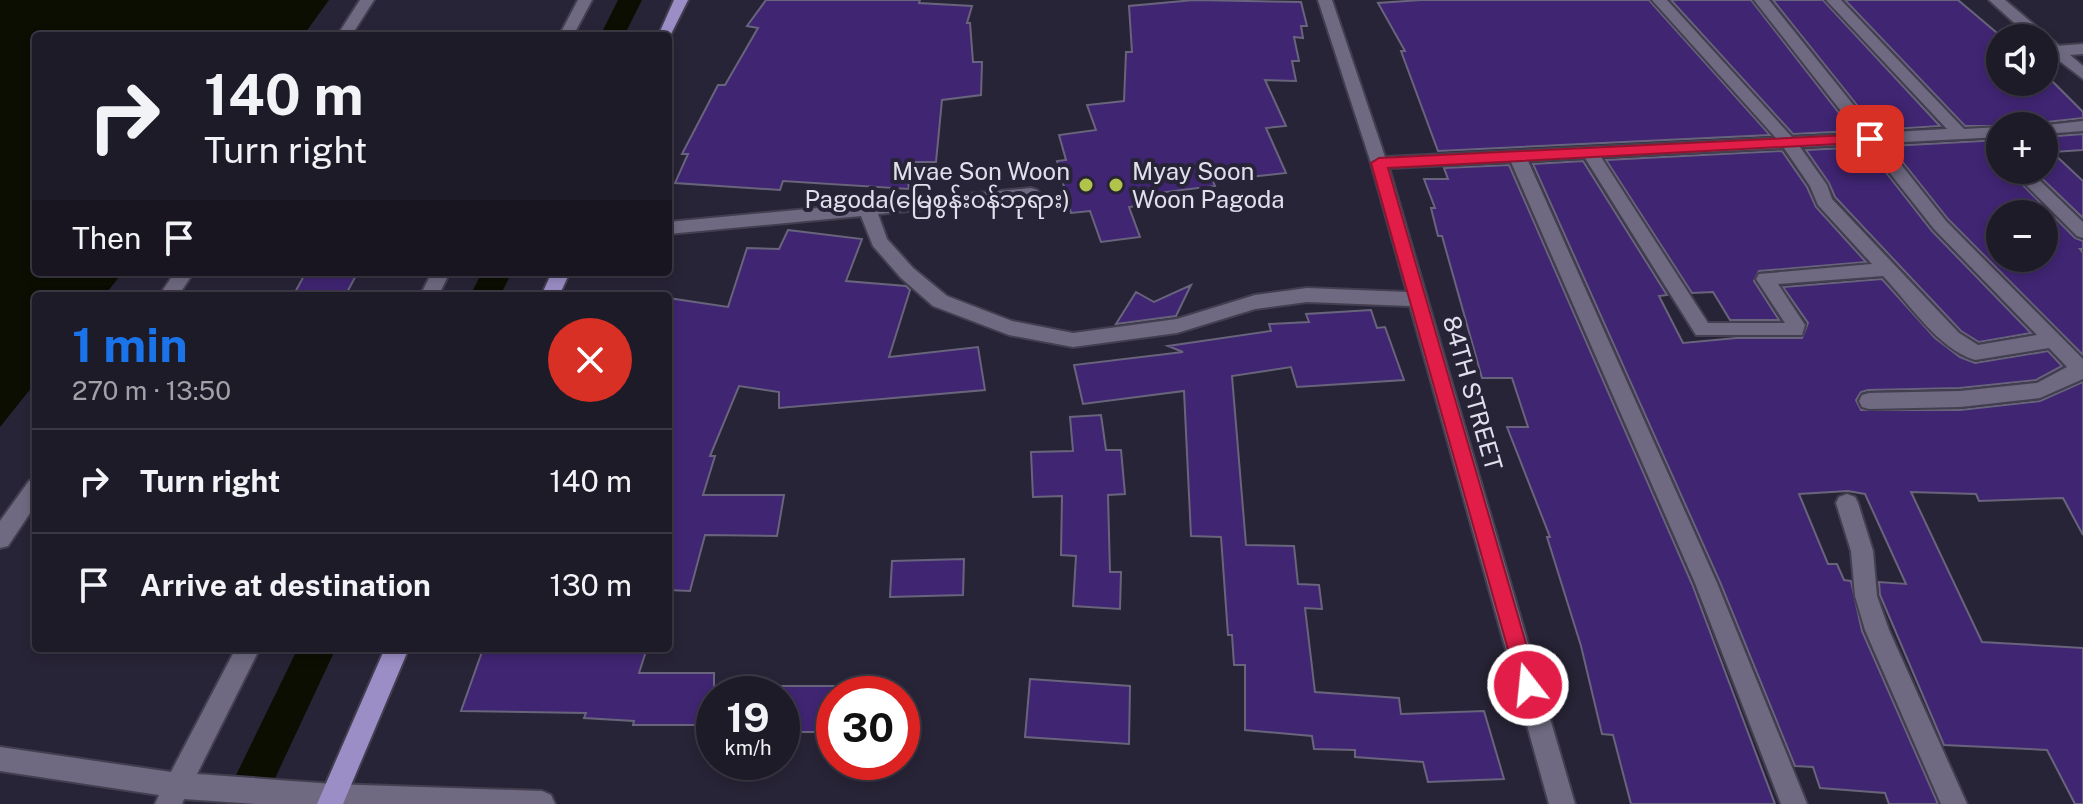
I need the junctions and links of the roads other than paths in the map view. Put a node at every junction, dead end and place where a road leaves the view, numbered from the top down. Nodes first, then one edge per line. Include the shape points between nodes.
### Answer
1 (367, 0) edge
2 (585, 0) edge
3 (681, 0) edge
4 (1325, 0) edge
5 (1659, 0) edge
6 (1761, 0) edge
7 (1833, 0) edge
8 (1996, 0) edge
9 (2024, 24) edge
10 (347, 32) edge
11 (568, 32) edge
12 (667, 32) edge
13 (2058, 46) edge
14 (2083, 49) edge
15 (2058, 53) edge
16 (2083, 74) edge
17 (2083, 126) edge
18 (2058, 128) edge
19 (1986, 133) edge
20 (1981, 134) junction
21 (1961, 135) junction
22 (1870, 139) junction
23 (1986, 139) edge
24 (1785, 142) junction
25 (1590, 153) junction
26 (1517, 156) junction
27 (1379, 163) junction
28 (2033, 184) edge
29 (1031, 194) dead end
30 (868, 210) junction
31 (672, 228) edge
32 (2083, 232) edge
33 (1885, 269) junction
34 (1417, 299) junction
35 (2066, 346) edge
36 (2082, 370) edge
37 (1869, 401) dead end
38 (32, 493) edge
39 (1847, 503) dead end
40 (0, 539) edge
41 (246, 652) edge
42 (395, 652) edge
43 (0, 759) edge
44 (177, 792) edge
45 (328, 799) edge
46 (542, 804) edge
47 (1562, 804) edge
48 (1794, 804) edge
49 (1954, 804) edge

1 - 10 street
2 - 11 street
3 - 12 main road
4 - 27 street, 84TH STREET
5 - 24 street via 1716,57
6 - 22 street
7 - 21 street
8 - 9 street
13 - 14 street
15 - 16 street
17 - 18 street
19 - 20 street
20 - 21 street
20 - 23 street
21 - 22 street
22 - 24 street
22 - 35 street via 1940,225
24 - 25 street
24 - 33 street via 1817,178 1824,201
25 - 26 street
25 - 33 street via 1703,330 1795,330 1765,279
26 - 27 street
26 - 48 street via 1700,569
27 - 34 street, 84TH STREET
28 - 32 street
29 - 30 street
30 - 31 street
30 - 34 street via 879,242 940,301 1009,328 1073,340 1177,326 1255,302 1307,295
33 - 35 street via 1952,338 1975,353
34 - 47 street, 84TH STREET
35 - 36 street
36 - 37 street via 2040,390
38 - 40 street
39 - 49 street via 1877,630
41 - 44 street
42 - 45 main road
43 - 44 street
44 - 45 street
45 - 46 street

